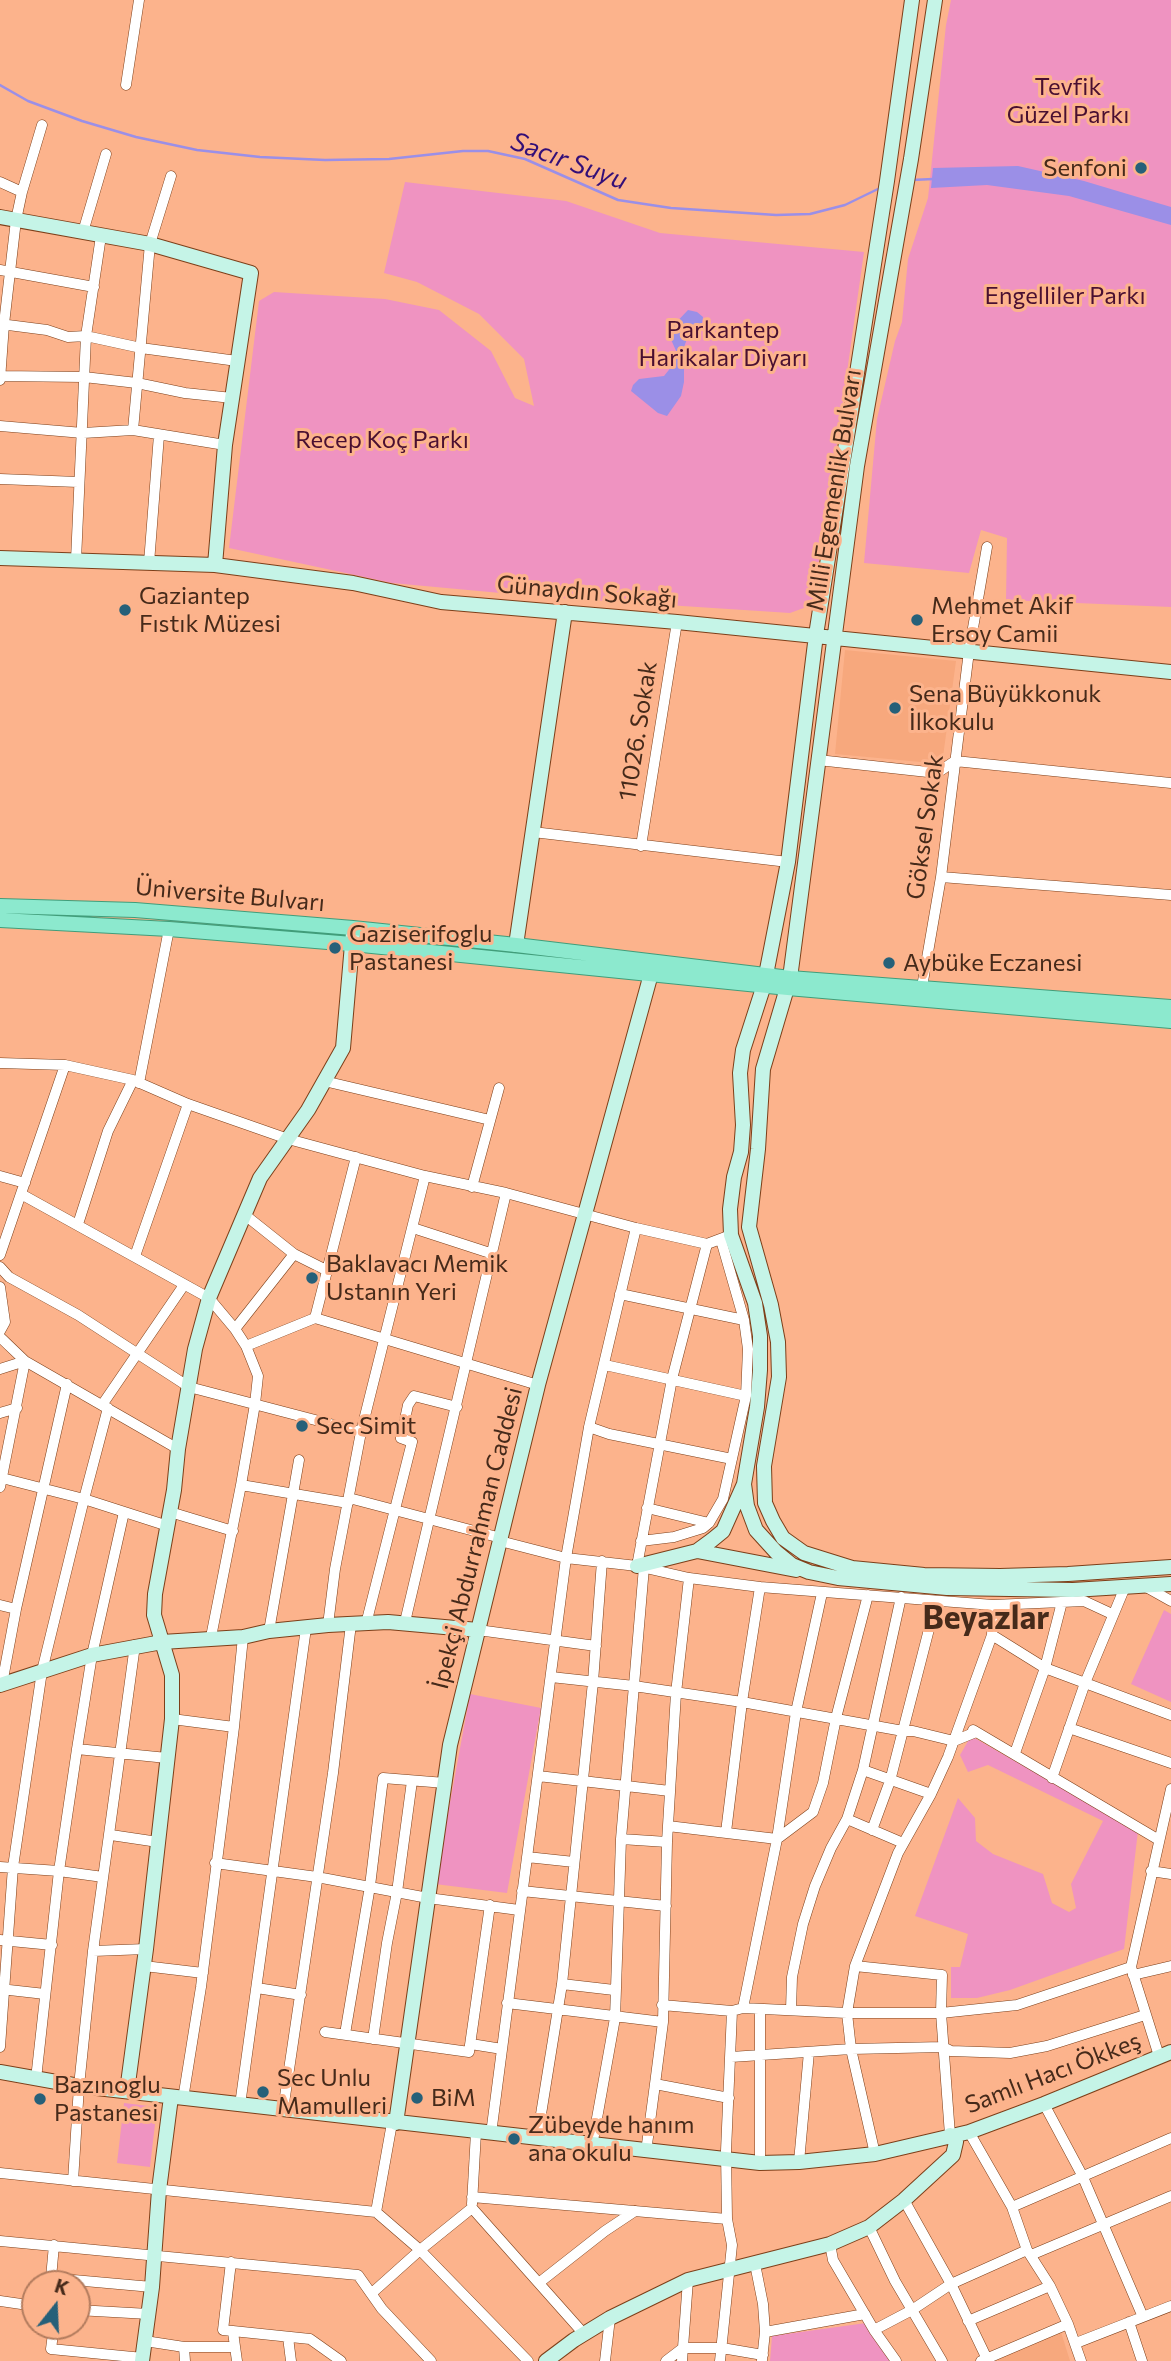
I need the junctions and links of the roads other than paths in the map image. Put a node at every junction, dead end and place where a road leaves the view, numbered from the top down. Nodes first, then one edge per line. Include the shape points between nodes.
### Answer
1 (139, 0) edge
2 (912, 0) edge
3 (935, 0) edge
4 (126, 85) dead end
5 (42, 125) dead end
6 (106, 154) dead end
7 (171, 176) dead end
8 (0, 182) edge
9 (22, 192) junction
10 (0, 216) edge
11 (16, 220) junction
12 (83, 232) junction
13 (101, 236) junction
14 (149, 244) junction
15 (5, 271) edge
16 (94, 288) junction
17 (2, 324) edge
18 (86, 336) junction
19 (141, 348) junction
20 (237, 361) junction
21 (84, 377) junction
22 (0, 378) edge
23 (137, 383) junction
24 (232, 398) junction
25 (0, 426) edge
26 (133, 430) junction
27 (83, 433) junction
28 (159, 435) junction
29 (225, 445) junction
30 (0, 479) edge
31 (78, 482) junction
32 (986, 547) dead end
33 (0, 558) edge
34 (76, 560) junction
35 (149, 563) junction
36 (215, 565) junction
37 (565, 612) junction
38 (677, 622) junction
39 (816, 635) junction
40 (833, 639) junction
41 (969, 651) junction
42 (1171, 672) edge
43 (818, 760) junction
44 (955, 761) junction
45 (1171, 783) edge
46 (533, 832) junction
47 (641, 846) junction
48 (788, 862) junction
49 (941, 877) junction
50 (1171, 895) edge
51 (0, 906) edge
52 (0, 920) edge
53 (354, 928) junction
54 (169, 929) junction
55 (352, 944) junction
56 (516, 945) junction
57 (651, 974) junction
58 (765, 980) junction
59 (789, 983) junction
60 (922, 987) junction
61 (1171, 1007) edge
62 (1171, 1021) edge
63 (0, 1063) edge
64 (65, 1065) junction
65 (136, 1081) junction
66 (324, 1081) junction
67 (499, 1088) dead end
68 (188, 1104) junction
69 (490, 1120) junction
70 (288, 1139) junction
71 (356, 1157) junction
72 (0, 1176) edge
73 (425, 1176) junction
74 (25, 1183) junction
75 (472, 1186) junction
76 (506, 1193) junction
77 (21, 1194) junction
78 (585, 1213) junction
79 (245, 1215) junction
80 (78, 1224) junction
81 (413, 1228) junction
82 (636, 1228) junction
83 (4, 1232) edge
84 (726, 1238) junction
85 (707, 1244) junction
86 (294, 1254) junction
87 (493, 1254) junction
88 (0, 1255) edge
89 (135, 1255) junction
90 (0, 1267) edge
91 (328, 1271) junction
92 (184, 1285) junction
93 (0, 1287) edge
94 (620, 1294) junction
95 (209, 1298) junction
96 (690, 1308) junction
97 (315, 1318) junction
98 (744, 1320) junction
99 (235, 1329) junction
100 (0, 1331) edge
101 (0, 1337) edge
102 (385, 1340) junction
103 (246, 1346) junction
104 (137, 1353) junction
105 (25, 1361) junction
106 (466, 1364) junction
107 (605, 1364) junction
108 (0, 1369) edge
109 (672, 1379) junction
110 (67, 1384) junction
111 (538, 1385) junction
112 (189, 1387) junction
113 (746, 1396) junction
114 (255, 1404) junction
115 (106, 1407) junction
116 (457, 1407) junction
117 (17, 1408) junction
118 (0, 1413) edge
119 (589, 1427) junction
120 (361, 1432) junction
121 (661, 1445) junction
122 (178, 1449) junction
123 (732, 1459) junction
124 (299, 1460) dead end
125 (1, 1483) edge
126 (744, 1484) junction
127 (242, 1485) junction
128 (43, 1489) junction
129 (292, 1495) junction
130 (84, 1499) junction
131 (348, 1500) junction
132 (647, 1508) junction
133 (394, 1511) junction
134 (124, 1512) junction
135 (169, 1519) junction
136 (429, 1519) junction
137 (709, 1523) junction
138 (233, 1531) junction
139 (500, 1539) junction
140 (641, 1541) junction
141 (697, 1551) junction
142 (566, 1558) junction
143 (602, 1562) junction
144 (641, 1567) junction
145 (1171, 1567) edge
146 (809, 1572) junction
147 (690, 1578) junction
148 (1171, 1584) edge
149 (1145, 1586) junction
150 (760, 1587) junction
151 (1125, 1587) junction
152 (822, 1593) junction
153 (868, 1595) junction
154 (901, 1597) junction
155 (1171, 1601) edge
156 (936, 1602) junction
157 (1062, 1602) junction
158 (0, 1605) edge
159 (993, 1605) junction
160 (16, 1609) junction
161 (1112, 1614) junction
162 (405, 1622) junction
163 (358, 1624) junction
164 (328, 1625) junction
165 (306, 1628) junction
166 (478, 1630) junction
167 (268, 1631) junction
168 (992, 1635) junction
169 (211, 1637) junction
170 (243, 1637) junction
171 (162, 1642) junction
172 (555, 1642) junction
173 (135, 1645) junction
174 (596, 1646) junction
175 (92, 1655) junction
176 (1045, 1668) junction
177 (42, 1671) junction
178 (551, 1676) junction
179 (593, 1682) junction
180 (1085, 1682) junction
181 (1, 1684) edge
182 (634, 1686) junction
183 (676, 1693) junction
184 (742, 1702) junction
185 (796, 1712) junction
186 (1171, 1715) edge
187 (836, 1718) junction
188 (172, 1719) junction
189 (961, 1724) junction
190 (872, 1726) junction
191 (234, 1727) junction
192 (1069, 1728) junction
193 (903, 1731) junction
194 (976, 1732) junction
195 (954, 1741) junction
196 (77, 1749) junction
197 (1015, 1753) junction
198 (120, 1755) junction
199 (167, 1758) junction
200 (1171, 1763) edge
201 (863, 1770) junction
202 (538, 1776) junction
203 (1052, 1778) junction
204 (581, 1780) junction
205 (412, 1781) junction
206 (890, 1781) junction
207 (444, 1783) junction
208 (625, 1786) junction
209 (1171, 1789) edge
210 (670, 1791) junction
211 (931, 1794) junction
212 (847, 1819) junction
213 (668, 1826) junction
214 (872, 1830) junction
215 (726, 1832) junction
216 (111, 1835) junction
217 (621, 1839) junction
218 (777, 1839) junction
219 (1159, 1840) junction
220 (158, 1842) junction
221 (667, 1842) junction
222 (903, 1843) junction
223 (527, 1857) junction
224 (574, 1862) junction
225 (215, 1863) junction
226 (0, 1867) edge
227 (13, 1867) junction
228 (60, 1871) junction
229 (273, 1871) junction
230 (1152, 1871) junction
231 (1171, 1874) edge
232 (103, 1877) junction
233 (317, 1877) junction
234 (370, 1886) junction
235 (522, 1891) junction
236 (397, 1892) junction
237 (570, 1895) junction
238 (428, 1898) junction
239 (617, 1900) junction
240 (490, 1905) junction
241 (666, 1906) junction
242 (519, 1910) junction
243 (3, 1940) edge
244 (52, 1945) junction
245 (146, 1949) junction
246 (93, 1951) junction
247 (144, 1966) junction
248 (855, 1966) junction
249 (1171, 1966) edge
250 (1132, 1971) junction
251 (203, 1973) junction
252 (562, 1983) junction
253 (257, 1988) junction
254 (2, 1989) edge
255 (614, 1990) junction
256 (45, 1994) junction
257 (301, 1995) junction
258 (507, 2003) junction
259 (663, 2005) junction
260 (760, 2009) junction
261 (559, 2010) junction
262 (738, 2010) junction
263 (791, 2010) junction
264 (847, 2013) junction
265 (941, 2013) junction
266 (1144, 2015) junction
267 (615, 2018) junction
268 (663, 2022) junction
269 (324, 2032) dead end
270 (345, 2034) junction
271 (373, 2039) junction
272 (407, 2043) junction
273 (471, 2045) junction
274 (0, 2046) edge
275 (943, 2048) junction
276 (502, 2049) junction
277 (851, 2049) junction
278 (809, 2052) junction
279 (1165, 2054) edge
280 (760, 2056) junction
281 (731, 2057) junction
282 (0, 2072) edge
283 (36, 2079) junction
284 (655, 2084) junction
285 (79, 2086) junction
286 (127, 2091) junction
287 (177, 2098) junction
288 (729, 2098) junction
289 (1044, 2104) junction
290 (240, 2105) junction
291 (283, 2110) junction
292 (394, 2123) junction
293 (969, 2132) junction
294 (484, 2133) junction
295 (950, 2135) junction
296 (1171, 2138) edge
297 (537, 2139) junction
298 (592, 2146) junction
299 (646, 2152) junction
300 (875, 2154) junction
301 (726, 2161) junction
302 (799, 2162) junction
303 (760, 2163) junction
304 (0, 2173) edge
305 (1082, 2175) junction
306 (73, 2181) junction
307 (159, 2190) junction
308 (1171, 2196) edge
309 (904, 2200) junction
310 (472, 2203) junction
311 (1012, 2207) junction
312 (635, 2211) junction
313 (376, 2212) junction
314 (727, 2218) junction
315 (1103, 2224) junction
316 (869, 2227) junction
317 (0, 2241) edge
318 (830, 2244) junction
319 (54, 2245) junction
320 (420, 2250) junction
321 (1029, 2252) junction
322 (155, 2256) junction
323 (230, 2262) junction
324 (755, 2264) junction
325 (730, 2270) junction
326 (688, 2280) junction
327 (540, 2283) junction
328 (951, 2284) junction
329 (1050, 2286) junction
330 (152, 2287) junction
331 (372, 2293) junction
332 (0, 2301) edge
333 (21, 2304) edge
334 (1171, 2305) edge
335 (912, 2309) junction
336 (91, 2310) edge
337 (149, 2314) junction
338 (865, 2314) junction
339 (1143, 2317) junction
340 (610, 2318) junction
341 (968, 2321) junction
342 (1129, 2322) junction
343 (1068, 2323) junction
344 (874, 2330) junction
345 (233, 2332) junction
346 (765, 2332) junction
347 (584, 2334) junction
348 (288, 2337) junction
349 (52, 2340) edge
350 (145, 2341) junction
351 (1076, 2343) junction
352 (184, 2347) junction
353 (235, 2347) junction
354 (683, 2348) junction
355 (722, 2348) junction
356 (763, 2358) edge
357 (143, 2359) edge
358 (984, 2360) edge
359 (185, 2361) edge
360 (237, 2361) edge
361 (291, 2361) edge
362 (341, 2361) edge
363 (431, 2361) edge
364 (528, 2361) edge
365 (547, 2361) edge
366 (606, 2361) edge
367 (666, 2361) edge
368 (682, 2361) edge
369 (720, 2361) edge
370 (896, 2361) edge
371 (942, 2361) edge
372 (1081, 2361) edge
373 (1142, 2361) edge

1 - 4 street
2 - 39 street, Milli Egemenlik Bulvarı
3 - 40 street, Milli Egemenlik Bulvarı via 857,466
5 - 9 street
6 - 12 street
7 - 14 street
8 - 9 street
9 - 11 street
10 - 11 street
11 - 12 street
11 - 15 street
12 - 13 street
13 - 14 street
13 - 16 street
14 - 19 street
14 - 20 street via 251,273
15 - 16 street
15 - 17 street
16 - 18 street
17 - 18 street via 68,337
17 - 22 street
18 - 19 street
18 - 21 street
19 - 20 street
19 - 23 street
20 - 24 street
21 - 22 street
21 - 23 street
21 - 27 street
23 - 24 street
23 - 26 street
24 - 29 street
25 - 27 street
26 - 27 street
26 - 28 street
27 - 31 street
28 - 29 street
28 - 35 street
29 - 36 street
30 - 31 street
31 - 34 street
32 - 41 street, Göksel Sokak
33 - 34 street, Günaydın Sokağı
34 - 35 street, Günaydın Sokağı
35 - 36 street, Günaydın Sokağı
36 - 37 street, Günaydın Sokağı via 353,583 441,602
37 - 38 street, Günaydın Sokağı
37 - 46 street
38 - 39 street, Günaydın Sokağı
38 - 47 street, 11026. Sokak
39 - 40 street, Günaydın Sokağı
39 - 48 street, Milli Egemenlik Bulvarı
40 - 41 street, Günaydın Sokağı
40 - 43 street, Milli Egemenlik Bulvarı
41 - 42 street, Günaydın Sokağı
41 - 44 street, Göksel Sokak
43 - 44 street via 937,773
43 - 59 street, Milli Egemenlik Bulvarı
44 - 45 street
44 - 49 street, Göksel Sokak
46 - 47 street
46 - 56 street
47 - 48 street
48 - 58 street, Milli Egemenlik Bulvarı
49 - 50 street
49 - 60 street, Göksel Sokak
51 - 53 main road, Üniversite Bulvarı via 135,910
52 - 54 main road, Üniversite Bulvarı
53 - 55 street
53 - 56 main road, Üniversite Bulvarı
54 - 55 main road, Üniversite Bulvarı
54 - 65 street
55 - 57 main road, Üniversite Bulvarı
55 - 66 street via 344,1048
56 - 58 main road, Üniversite Bulvarı
57 - 58 main road, Üniversite Bulvarı
57 - 78 street, İpekçi Abdurrahman Caddesi
58 - 59 main road, Üniversite Bulvarı
58 - 84 street, Milli Egemenlik Bulvarı via 743,1050 741,1152
59 - 60 main road
59 - 62 main road
59 - 145 street, Milli Egemenlik Bulvarı via 763,1069 749,1227 778,1342 779,1377 763,1485 765,1503 783,1538 804,1553 852,1568 924,1575 1068,1574
60 - 61 main road
63 - 64 street
64 - 65 street
64 - 74 street
65 - 68 street
65 - 80 street via 108,1131
66 - 69 street
66 - 70 street
67 - 69 street
68 - 70 street
68 - 89 street
69 - 75 street
70 - 71 street
70 - 79 street via 260,1178
71 - 73 street
71 - 91 street
72 - 74 street
73 - 75 street
73 - 81 street
74 - 77 street
75 - 76 street
76 - 78 street
76 - 87 street
77 - 80 street
77 - 83 street
78 - 82 street
78 - 111 street, İpekçi Abdurrahman Caddesi
79 - 86 street
79 - 95 street
80 - 89 street
81 - 87 street
81 - 102 street
82 - 85 street
82 - 94 street
83 - 88 street
84 - 85 street
84 - 98 street
84 - 126 street, Milli Egemenlik Bulvarı via 755,1303 760,1336 757,1407
85 - 96 street
86 - 91 street
86 - 99 street
87 - 106 street
89 - 92 street
90 - 104 street via 9,1277
91 - 97 street
92 - 95 street
92 - 104 street
93 - 100 street via 5,1322
94 - 96 street
94 - 107 street
95 - 99 street
95 - 112 street
96 - 98 street
96 - 109 street
97 - 102 street
97 - 103 street
98 - 113 street
99 - 103 street
101 - 105 street
102 - 106 street
102 - 120 street
103 - 114 street via 258,1376
104 - 112 street
104 - 115 street
105 - 108 street
105 - 110 street
105 - 117 street
106 - 111 street
106 - 116 street
107 - 109 street
107 - 119 street
109 - 113 street
109 - 121 street
110 - 115 street
110 - 128 street
111 - 139 street, İpekçi Abdurrahman Caddesi
112 - 114 street
112 - 122 street
113 - 123 street
114 - 120 street
114 - 127 street
115 - 122 street
115 - 130 street
116 - 133 street via 414,1396 408,1405 401,1438 412,1442
116 - 136 street
117 - 118 street
117 - 125 street
119 - 121 street
119 - 142 street
120 - 131 street
121 - 123 street
121 - 132 street
122 - 135 street
123 - 137 street via 723,1499
124 - 129 street
125 - 128 street
126 - 141 street via 723,1531
126 - 146 street via 756,1530 792,1565
127 - 129 street
127 - 138 street
128 - 130 street
128 - 160 street
129 - 131 street
129 - 167 street
130 - 134 street
130 - 177 street
131 - 133 street
131 - 164 street
132 - 137 street
132 - 140 street
133 - 136 street
133 - 163 street
134 - 135 street
134 - 175 street
135 - 138 street
135 - 171 street via 155,1594 154,1615
136 - 139 street
136 - 162 street
137 - 140 street via 674,1537
138 - 169 street
139 - 142 street
139 - 166 street, İpekçi Abdurrahman Caddesi
140 - 144 street
141 - 144 street
141 - 146 street
142 - 143 street
142 - 172 street
143 - 144 street
143 - 174 street
144 - 147 street
144 - 182 street
146 - 151 street via 947,1588
147 - 150 street
147 - 183 street
148 - 149 street
149 - 151 street
149 - 155 street
150 - 152 street
150 - 184 street
151 - 161 street
152 - 153 street
152 - 185 street
153 - 154 street
153 - 187 street
154 - 156 street
154 - 190 street
156 - 159 street
156 - 193 street
157 - 159 street
157 - 161 street via 1084,1601
157 - 176 street
158 - 160 street
159 - 168 street
160 - 181 street
161 - 180 street
162 - 163 street
162 - 166 street
163 - 164 street
163 - 233 street
164 - 165 street
165 - 167 street
165 - 229 street
166 - 172 street
166 - 207 street, İpekçi Abdurrahman Caddesi
167 - 170 street
168 - 176 street
168 - 189 street
169 - 170 street
169 - 171 street
170 - 191 street
171 - 173 street
171 - 188 street via 172,1675
172 - 174 street
172 - 178 street
173 - 175 street
173 - 198 street
174 - 179 street
175 - 177 street
175 - 196 street
176 - 180 street
176 - 197 street
177 - 181 street
177 - 227 street
178 - 179 street
178 - 202 street
179 - 182 street
179 - 204 street
180 - 186 street
180 - 192 street
182 - 183 street
182 - 208 street
183 - 184 street
183 - 210 street
184 - 185 street
184 - 215 street
185 - 187 street
185 - 218 street
187 - 190 street
187 - 218 street via 813,1812
188 - 191 street
188 - 199 street
189 - 194 street
189 - 195 street
190 - 193 street
190 - 201 street
191 - 225 street
192 - 200 street
192 - 203 street
193 - 195 street
193 - 206 street
194 - 195 street
194 - 197 street
195 - 211 street
196 - 198 street
196 - 228 street
197 - 203 street
198 - 199 street
198 - 216 street
199 - 220 street
201 - 206 street
201 - 212 street
202 - 204 street
202 - 223 street
203 - 219 street
204 - 208 street
204 - 224 street
205 - 207 street
205 - 234 street via 383,1778
205 - 236 street
206 - 211 street
206 - 214 street
207 - 238 street, İpekçi Abdurrahman Caddesi
208 - 210 street
208 - 217 street
209 - 219 street
210 - 213 street
211 - 222 street
212 - 214 street
212 - 263 street via 815,1886 803,1924 792,1977
213 - 215 street
213 - 221 street
214 - 222 street
215 - 218 street
216 - 220 street
216 - 232 street
217 - 221 street
217 - 239 street
218 - 262 street
219 - 230 street
220 - 245 street
221 - 241 street
222 - 248 street
223 - 224 street
223 - 235 street
224 - 237 street
225 - 229 street
225 - 251 street
226 - 227 street
227 - 228 street
227 - 243 street
228 - 232 street
228 - 244 street
229 - 233 street
229 - 253 street
230 - 231 street
230 - 250 street
232 - 246 street
233 - 234 street
233 - 257 street
234 - 236 street
234 - 270 street
235 - 237 street
235 - 242 street
236 - 238 street
236 - 271 street
237 - 239 street
237 - 252 street
238 - 240 street
238 - 272 street, İpekçi Abdurrahman Caddesi
239 - 241 street
239 - 255 street
240 - 242 street
240 - 273 street
241 - 259 street
242 - 258 street
243 - 244 street
243 - 254 street
244 - 256 street
245 - 246 street
245 - 247 street
246 - 285 street
247 - 251 street
247 - 286 street
248 - 264 street
248 - 265 street via 942,1975
249 - 250 street
250 - 265 street via 1017,2005
250 - 266 street
251 - 287 street
252 - 255 street
252 - 261 street
253 - 257 street
253 - 290 street
254 - 256 street
254 - 274 street
255 - 267 street
256 - 283 street
257 - 291 street
258 - 261 street
258 - 276 street
259 - 262 street
259 - 268 street
260 - 262 street
260 - 263 street
260 - 280 street
261 - 267 street
261 - 297 street
262 - 281 street
263 - 264 street
264 - 265 street
264 - 277 street
265 - 275 street
266 - 275 street via 1010,2053
266 - 279 street
267 - 268 street
267 - 298 street
268 - 284 street
269 - 270 street
270 - 271 street
271 - 272 street
272 - 273 street via 469,2052
272 - 292 street, İpekçi Abdurrahman Caddesi
273 - 276 street
275 - 277 street
275 - 295 street
276 - 294 street
277 - 278 street
277 - 300 street
278 - 280 street
278 - 302 street
279 - 289 street, Samlı Hacı Ökkeş
280 - 281 street
280 - 303 street
281 - 288 street
282 - 283 street, Samlı Hacı Ökkeş
283 - 285 street, Samlı Hacı Ökkeş
284 - 288 street
284 - 299 street
285 - 286 street, Samlı Hacı Ökkeş
285 - 306 street
286 - 287 street, Samlı Hacı Ökkeş
287 - 290 street, Samlı Hacı Ökkeş
287 - 307 street
288 - 301 street
289 - 293 street, Samlı Hacı Ökkeş
289 - 305 street
290 - 291 street, Samlı Hacı Ökkeş
291 - 292 street, Samlı Hacı Ökkeş
292 - 294 street, Samlı Hacı Ökkeş
292 - 313 street
293 - 295 street, Samlı Hacı Ökkeş
293 - 311 street
294 - 297 street, Samlı Hacı Ökkeş
294 - 310 street
295 - 300 street, Samlı Hacı Ökkeş
295 - 309 street via 956,2142 953,2155
296 - 305 street
297 - 298 street, Samlı Hacı Ökkeş
298 - 299 street, Samlı Hacı Ökkeş
299 - 301 street, Samlı Hacı Ökkeş
300 - 302 street, Samlı Hacı Ökkeş
301 - 303 street, Samlı Hacı Ökkeş
301 - 314 street
302 - 303 street, Samlı Hacı Ökkeş
304 - 306 street
305 - 311 street
305 - 315 street
306 - 307 street
307 - 313 street
307 - 322 street
308 - 315 street
309 - 316 street
309 - 328 street
310 - 312 street
310 - 320 street
310 - 327 street
311 - 321 street
312 - 314 street
312 - 327 street
313 - 320 street
314 - 325 street
315 - 321 street
315 - 339 street
316 - 318 street
316 - 335 street
317 - 319 street
318 - 324 street
318 - 338 street via 833,2260
319 - 322 street
319 - 330 street via 51,2278
320 - 331 street
320 - 364 street
321 - 328 street
321 - 329 street
322 - 323 street
322 - 330 street
323 - 331 street via 358,2274
323 - 345 street via 223,2330
324 - 325 street
324 - 346 street
325 - 326 street
325 - 355 street
326 - 340 street
326 - 354 street
327 - 347 street
328 - 335 street
328 - 341 street
329 - 341 street
329 - 343 street
330 - 337 street
331 - 363 street
332 - 333 street
334 - 339 street
335 - 344 street
335 - 371 street
336 - 337 street
337 - 350 street
338 - 344 street
338 - 346 street
339 - 342 street
340 - 347 street
340 - 366 street
341 - 358 street
342 - 351 street
342 - 373 street
343 - 351 street
343 - 358 street
344 - 370 street
345 - 348 street
345 - 353 street
346 - 356 street
347 - 365 street
348 - 361 street
348 - 362 street via 310,2339
349 - 357 street via 51,2350
350 - 352 street
350 - 357 street
351 - 372 street
352 - 353 street
352 - 359 street
353 - 360 street
354 - 355 street
354 - 367 street
354 - 368 street
355 - 356 street
355 - 369 street

